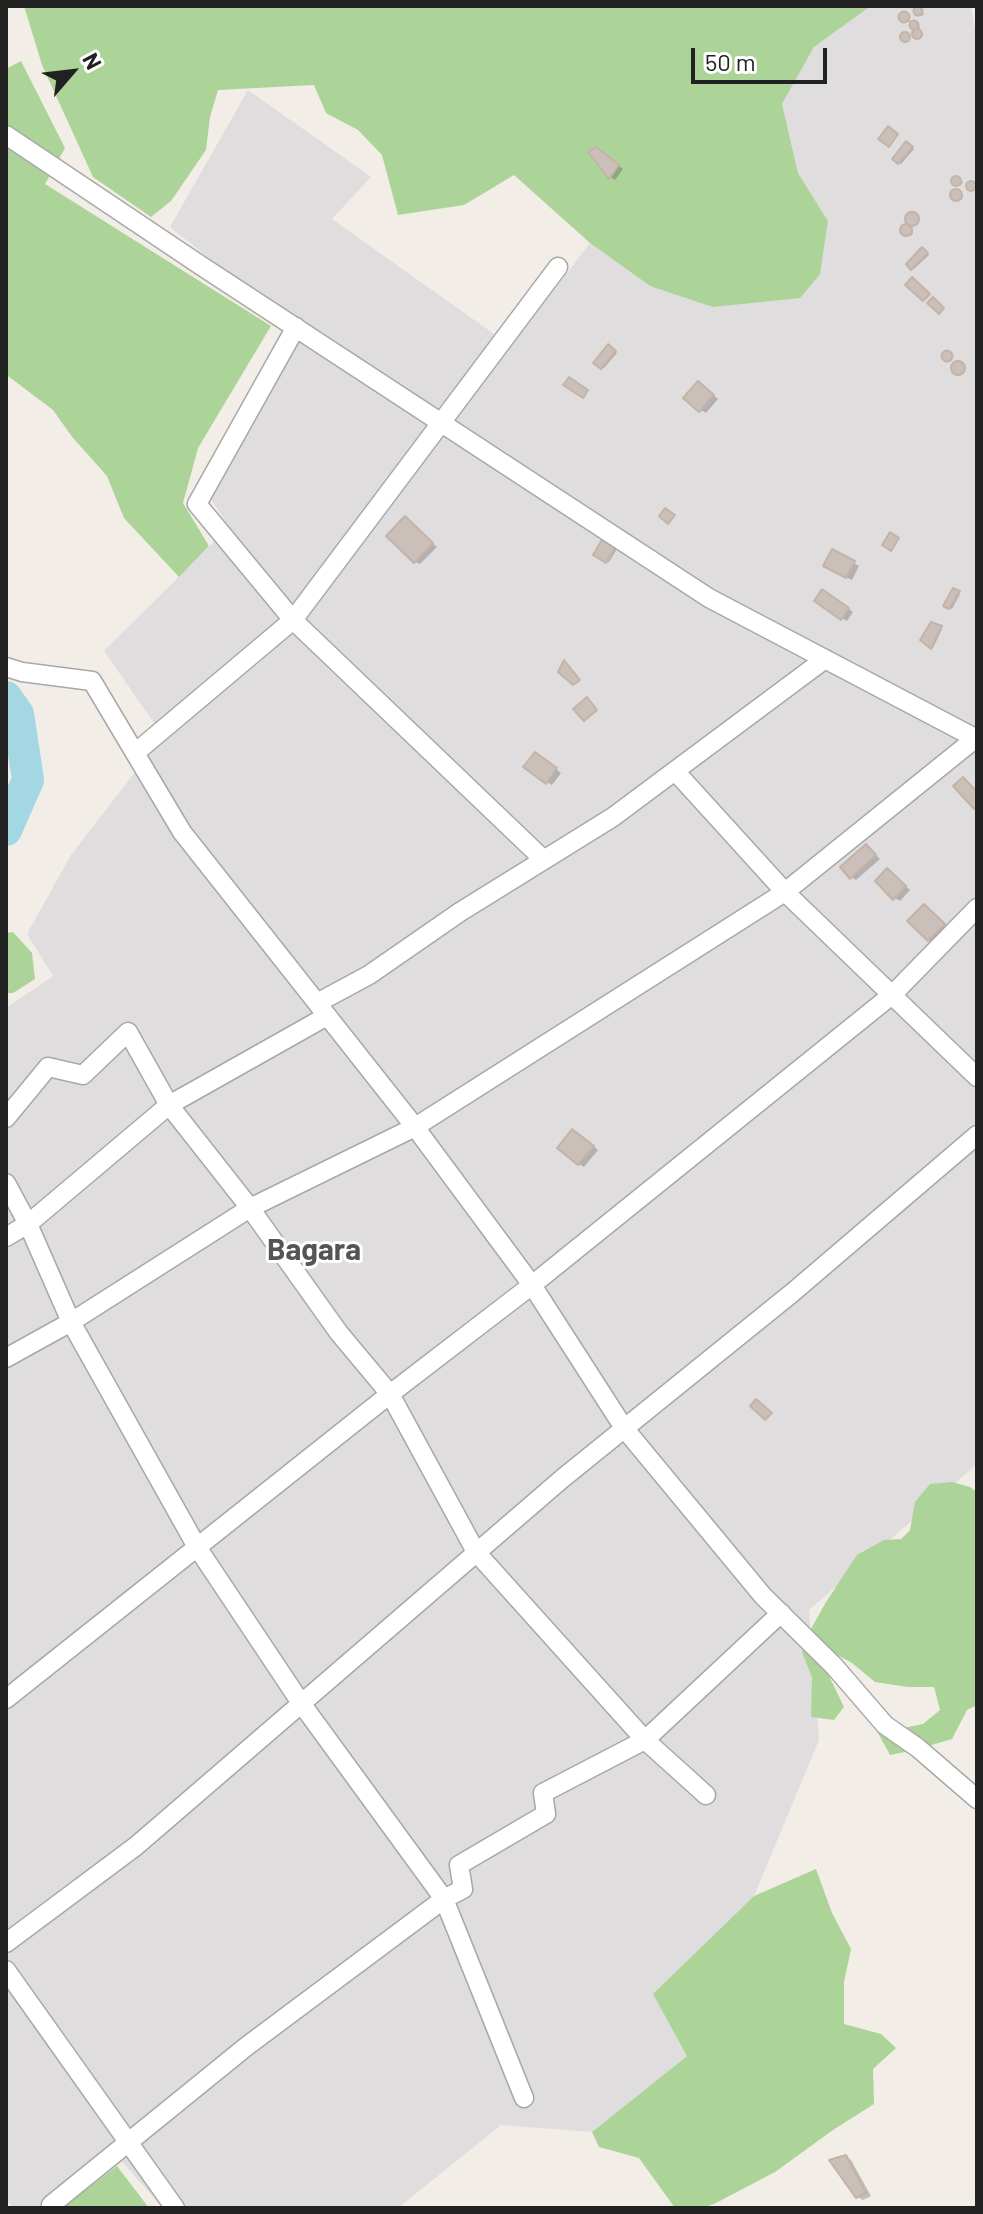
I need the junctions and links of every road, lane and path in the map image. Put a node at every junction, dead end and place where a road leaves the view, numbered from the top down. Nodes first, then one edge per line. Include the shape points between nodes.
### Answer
1 (6, 135) edge
2 (558, 267) dead end
3 (296, 327) junction
4 (441, 422) junction
5 (293, 620) junction
6 (825, 659) junction
7 (6, 667) edge
8 (976, 739) edge
9 (135, 753) junction
10 (675, 771) junction
11 (544, 860) junction
12 (785, 892) junction
13 (977, 908) edge
14 (893, 994) junction
15 (322, 1009) junction
16 (977, 1077) edge
17 (169, 1105) junction
18 (6, 1118) edge
19 (415, 1127) junction
20 (977, 1135) edge
21 (6, 1183) edge
22 (250, 1208) junction
23 (28, 1224) junction
24 (6, 1237) edge
25 (532, 1285) junction
26 (71, 1322) junction
27 (6, 1358) edge
28 (390, 1394) junction
29 (624, 1428) junction
30 (197, 1547) junction
31 (476, 1552) junction
32 (781, 1613) junction
33 (6, 1699) edge
34 (301, 1703) junction
35 (645, 1740) junction
36 (706, 1795) dead end
37 (977, 1799) edge
38 (444, 1899) junction
39 (6, 1943) edge
40 (6, 1970) edge
41 (524, 2098) dead end
42 (128, 2142) junction
43 (51, 2205) dead end
44 (175, 2208) edge

1 - 3 street
2 - 4 street
3 - 4 street
3 - 5 street via 197,504
4 - 5 street
4 - 6 street via 709,598
5 - 9 street
5 - 11 street
6 - 8 street
6 - 10 street
7 - 9 street via 92,681
8 - 12 street
9 - 15 street via 182,832
10 - 11 street
10 - 12 street
11 - 15 street
12 - 14 street
12 - 19 street
13 - 14 street
14 - 16 street
14 - 25 street
15 - 17 street
15 - 19 street
17 - 18 street via 128,1032 83,1075 48,1067
17 - 22 street
17 - 23 street
19 - 22 street
19 - 25 street
20 - 29 street
21 - 23 street
22 - 26 street
22 - 28 street via 339,1333
23 - 24 street
23 - 26 street
25 - 28 street
25 - 29 street
26 - 27 street
26 - 30 street
28 - 30 street
28 - 31 street
29 - 31 street
29 - 32 street
30 - 33 street
30 - 34 street
31 - 34 street
31 - 35 street
32 - 35 street
32 - 37 street via 885,1725
34 - 38 street
34 - 39 street via 136,1846
35 - 36 street
35 - 38 street via 543,1793 546,1814 459,1865 463,1889
38 - 41 street
38 - 42 street
40 - 42 street
42 - 43 street
42 - 44 street

